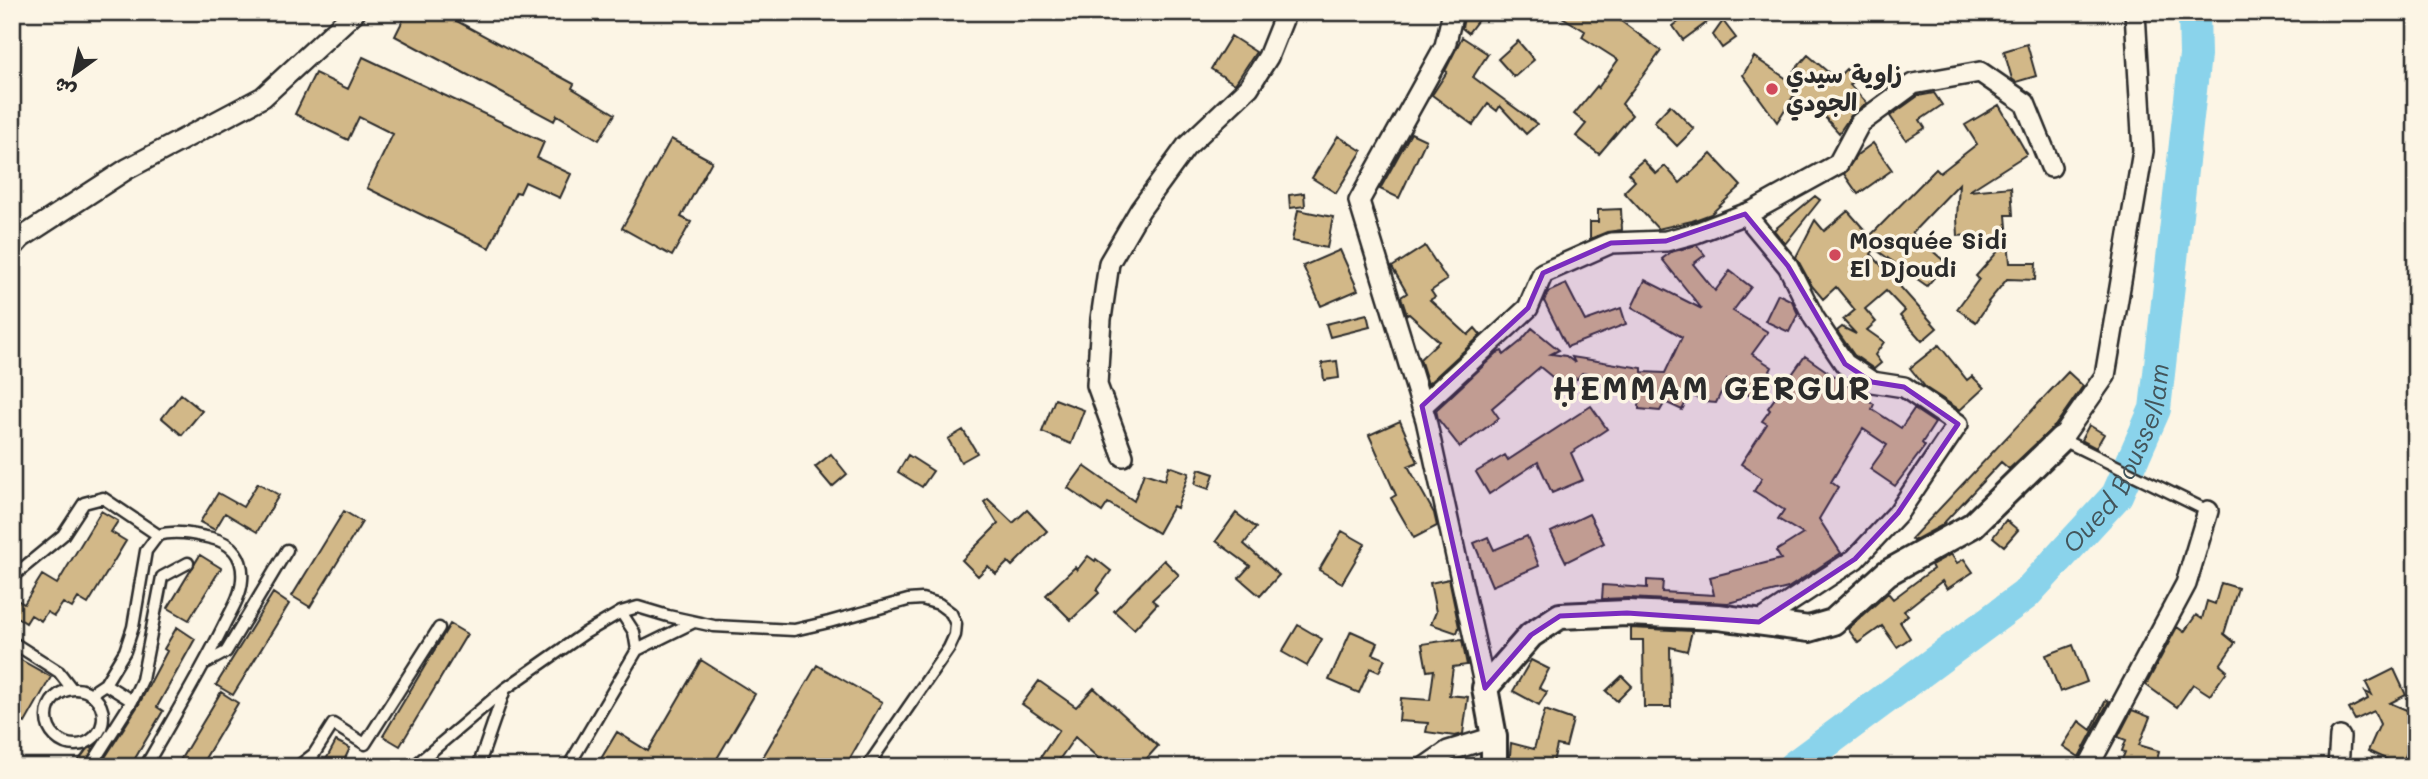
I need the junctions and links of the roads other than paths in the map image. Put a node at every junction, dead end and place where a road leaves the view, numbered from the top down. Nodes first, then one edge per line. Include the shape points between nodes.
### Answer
1 (355, 12) edge
2 (1286, 12) edge
3 (1453, 12) edge
4 (2135, 12) edge
5 (2051, 167) dead end
6 (1745, 214) junction
7 (12, 248) edge
8 (1422, 406) junction
9 (2061, 439) junction
10 (1124, 456) dead end
11 (2208, 511) joint
12 (158, 535) junction
13 (287, 551) dead end
14 (188, 563) dead end
15 (12, 577) edge
16 (621, 612) junction
17 (694, 622) junction
18 (1759, 622) junction
19 (439, 628) dead end
20 (12, 642) edge
21 (637, 650) junction
22 (204, 664) junction
23 (105, 684) junction
24 (1485, 688) junction
25 (72, 689) junction
26 (505, 689) junction
27 (90, 694) junction
28 (132, 701) junction
29 (1493, 737) junction
30 (2340, 737) dead end
31 (314, 754) junction
32 (90, 767) edge
33 (145, 767) edge
34 (297, 767) edge
35 (306, 767) edge
36 (413, 767) edge
37 (478, 767) edge
38 (568, 767) edge
39 (867, 767) edge
40 (1425, 767) edge
41 (1494, 767) edge
42 (2088, 767) edge
43 (2338, 767) edge

1 - 7 street via 263,97 127,169
2 - 10 street via 1268,57 1249,87 1186,147 1109,263 1097,385
3 - 8 street via 1445,46 1359,201
4 - 9 street via 2143,152 2105,376
5 - 6 street via 2025,103 1980,72 1913,84 1860,124 1838,164
6 - 8 street via 1666,241 1611,243 1543,273 1528,308
6 - 18 street via 1788,266 1814,318 1845,364 1872,383 1904,387 1958,424 1898,513 1855,559
8 - 24 street
9 - 11 lane
9 - 18 street via 1973,525 1886,573 1833,622 1809,629
11 - 42 street via 2186,584
12 - 15 lane via 103,498 84,503 64,535
12 - 22 lane via 171,531 208,537 237,552 242,583
12 - 23 lane via 146,551 125,651
13 - 22 lane via 226,652
14 - 28 lane via 162,576 142,680
16 - 17 lane via 638,607
16 - 21 lane via 634,632
16 - 26 lane
17 - 21 lane
17 - 39 lane via 794,630 922,599 951,612 956,624 949,648
18 - 24 street via 1627,613 1560,616 1531,635
19 - 31 lane via 365,744 333,724
20 - 25 lane via 59,672
21 - 38 lane
22 - 33 lane
23 - 27 lane
23 - 28 lane
24 - 29 street
25 - 27 lane
25 - 27 lane via 54,697 46,715 52,734 68,745 87,743 101,729 102,709
26 - 36 lane
26 - 37 lane
28 - 32 lane
29 - 40 street via 1448,751
29 - 41 street
30 - 43 street
31 - 34 lane
31 - 35 lane

